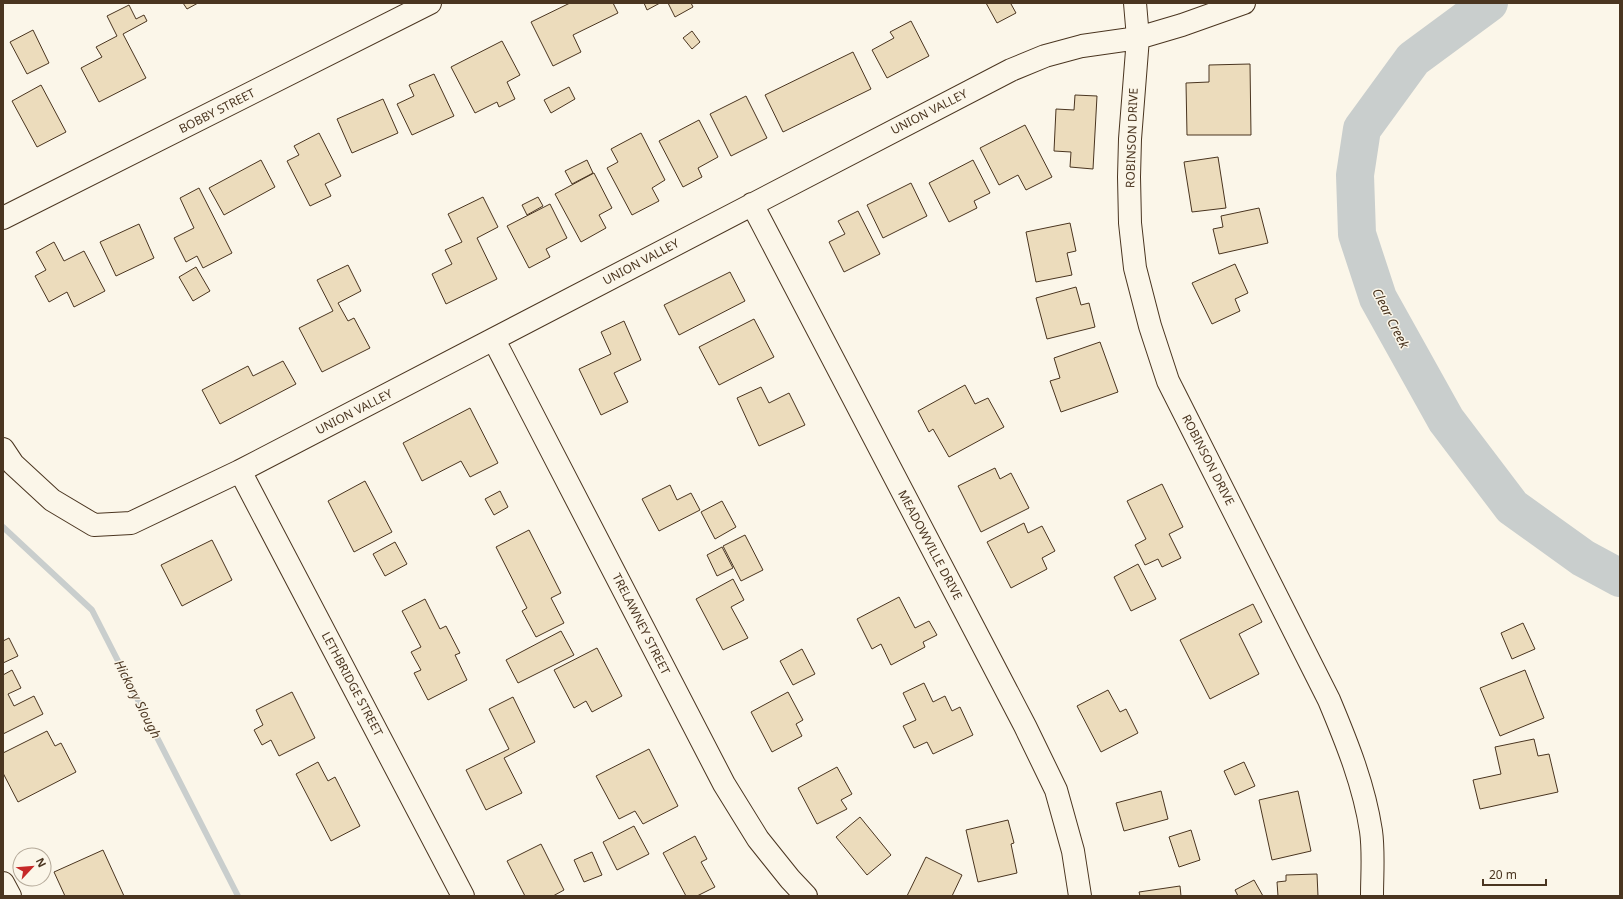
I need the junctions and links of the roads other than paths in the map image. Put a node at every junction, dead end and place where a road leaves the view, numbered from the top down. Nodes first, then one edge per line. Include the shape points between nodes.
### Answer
1 (430, 3) edge
2 (1135, 3) edge
3 (1244, 3) edge
4 (1138, 38) junction
5 (752, 204) junction
6 (3, 218) edge
7 (494, 340) junction
8 (3, 449) edge
9 (240, 471) junction
10 (3, 883) edge
11 (10, 896) edge
12 (463, 896) edge
13 (806, 896) edge
14 (1080, 896) edge
15 (1372, 896) edge

1 - 6 street, BOBBY STREET
2 - 4 street, ROBINSON DRIVE
3 - 4 street, UNION VALLEY
4 - 5 street, UNION VALLEY via 1082,46 1045,56 1011,70
4 - 15 street, ROBINSON DRIVE via 1130,140 1130,223 1135,268 1150,326 1168,381 1329,700 1349,749 1362,789 1371,832
5 - 7 street, UNION VALLEY
5 - 14 street, MEADOWVILLE DRIVE via 1026,726 1056,790 1073,851
7 - 9 street, UNION VALLEY
7 - 13 street, TRELAWNEY STREET via 724,784 758,839
8 - 9 street, UNION VALLEY via 13,464 52,500 94,525 131,523
9 - 12 street, LETHBRIDGE STREET
10 - 11 street

